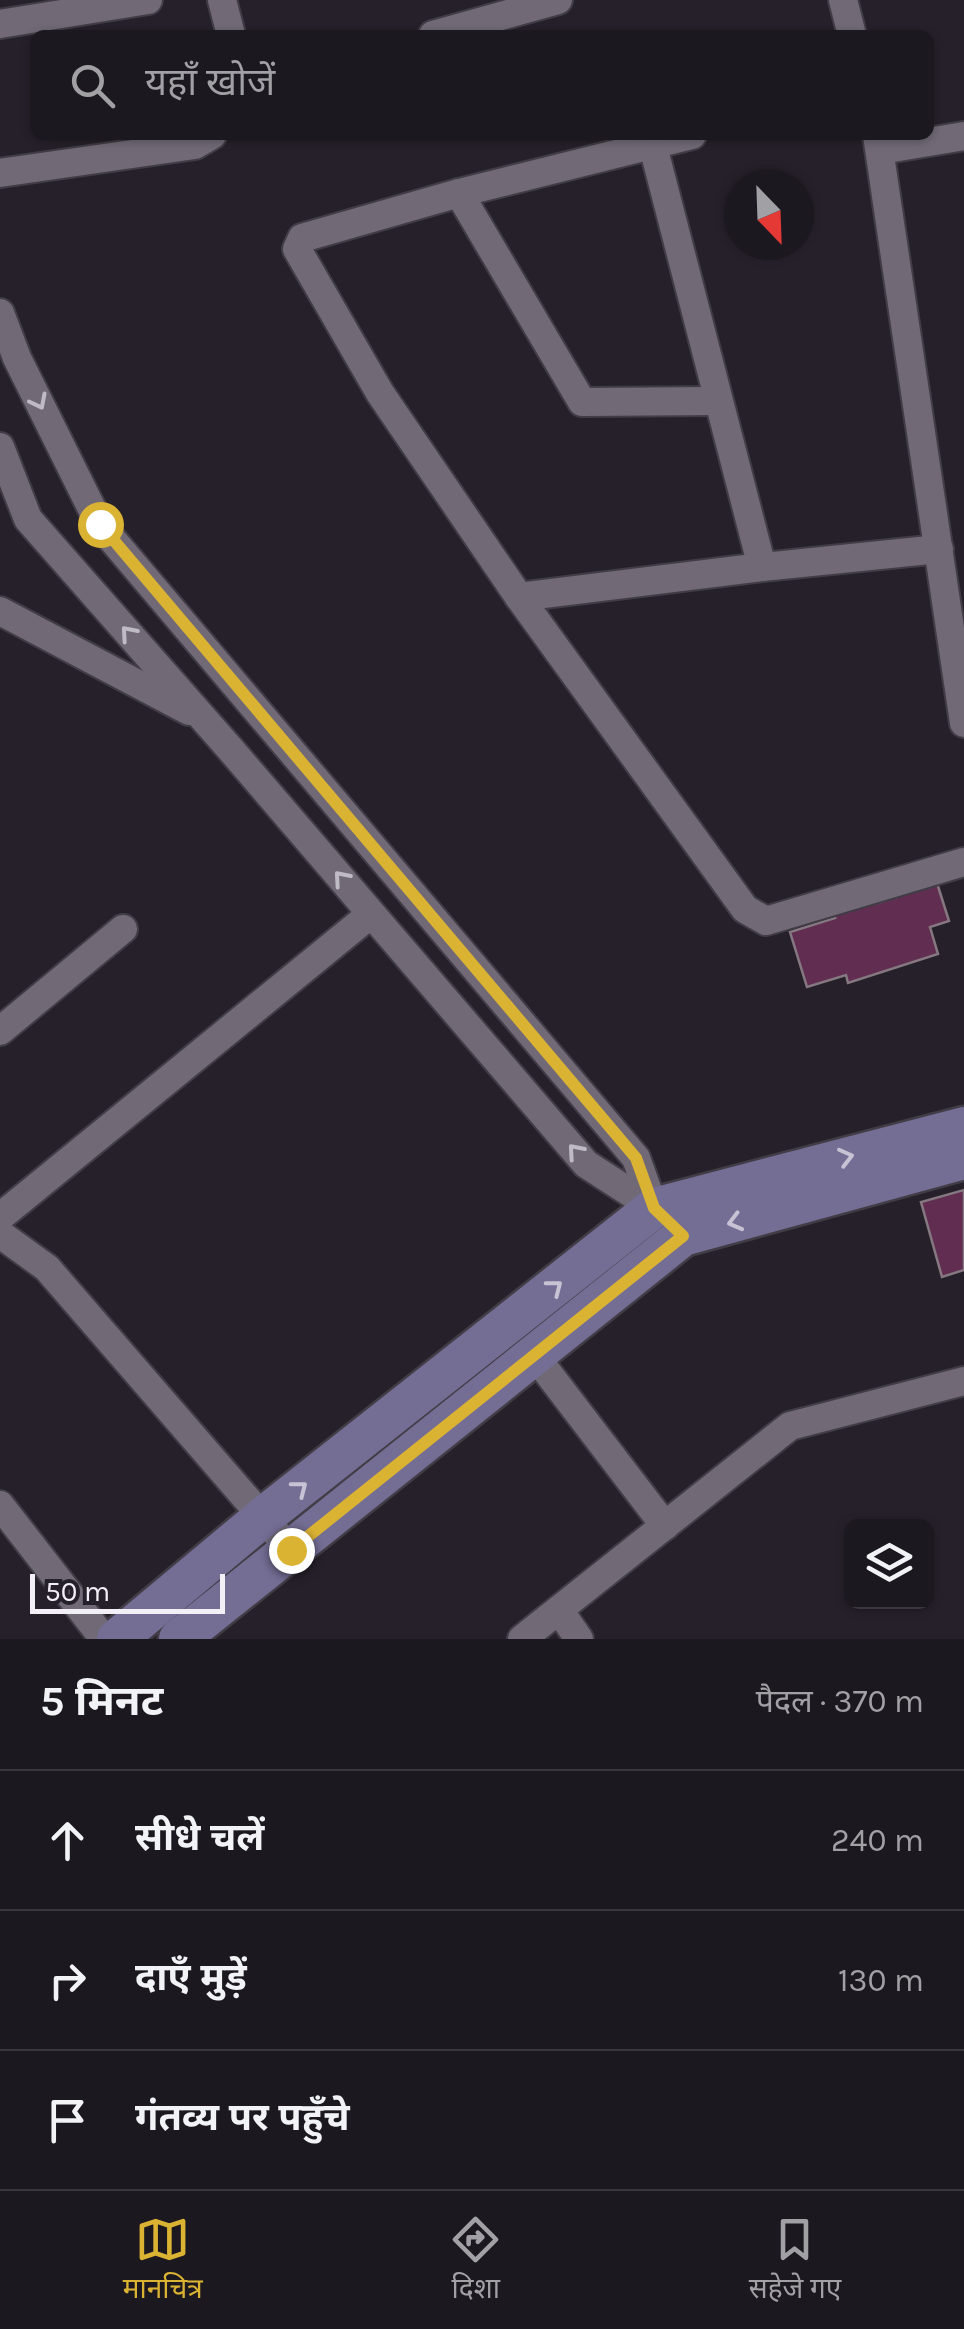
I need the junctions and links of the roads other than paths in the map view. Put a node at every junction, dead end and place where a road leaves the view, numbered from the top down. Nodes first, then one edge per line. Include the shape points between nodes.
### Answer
1 (148, 0) edge
2 (222, 0) edge
3 (558, 0) edge
4 (844, 0) edge
5 (0, 24) edge
6 (230, 30) edge
7 (451, 30) edge
8 (851, 30) edge
9 (964, 136) edge
10 (934, 138) edge
11 (204, 140) edge
12 (675, 140) edge
13 (915, 140) edge
14 (879, 143) edge
15 (654, 146) junction
16 (0, 173) edge
17 (458, 193) junction
18 (0, 313) edge
19 (718, 401) junction
20 (0, 447) edge
21 (939, 549) junction
22 (762, 567) junction
23 (519, 596) junction
24 (0, 611) edge
25 (204, 720) junction
26 (964, 723) edge
27 (964, 862) edge
28 (371, 914) junction
29 (123, 929) dead end
30 (0, 1031) edge
31 (964, 1126) edge
32 (964, 1159) edge
33 (654, 1208) junction
34 (0, 1217) edge
35 (0, 1234) edge
36 (683, 1236) junction
37 (535, 1356) junction
38 (964, 1381) edge
39 (0, 1505) edge
40 (262, 1518) junction
41 (665, 1526) junction
42 (291, 1550) junction
43 (558, 1610) junction
44 (104, 1639) edge
45 (116, 1639) edge
46 (179, 1639) edge
47 (522, 1639) edge
48 (579, 1639) edge

1 - 5 street
2 - 6 street
3 - 7 street
4 - 8 street
9 - 10 street
11 - 16 street
12 - 15 street
13 - 14 street
14 - 21 street
15 - 17 street
15 - 19 street
17 - 19 street via 582,402
17 - 23 street via 302,238 297,249 380,393
18 -> 33 street via 100,524 636,1158
19 - 22 street
25 -> 20 street via 28,519
21 - 22 street
21 - 26 street
22 - 23 street
23 - 27 street via 745,910 766,921
24 - 25 street
28 -> 25 street
33 -> 28 street via 586,1164
28 - 34 street
29 - 30 street
33 -> 31 street
32 -> 36 street
33 - 36 street
40 -> 33 street
35 - 40 street via 47,1268
36 - 37 street
37 - 41 street
37 - 42 street
38 - 41 street via 790,1426
39 - 44 street
40 - 42 street
40 - 45 street
41 - 43 street
42 - 46 street
43 - 47 street
43 - 48 street

